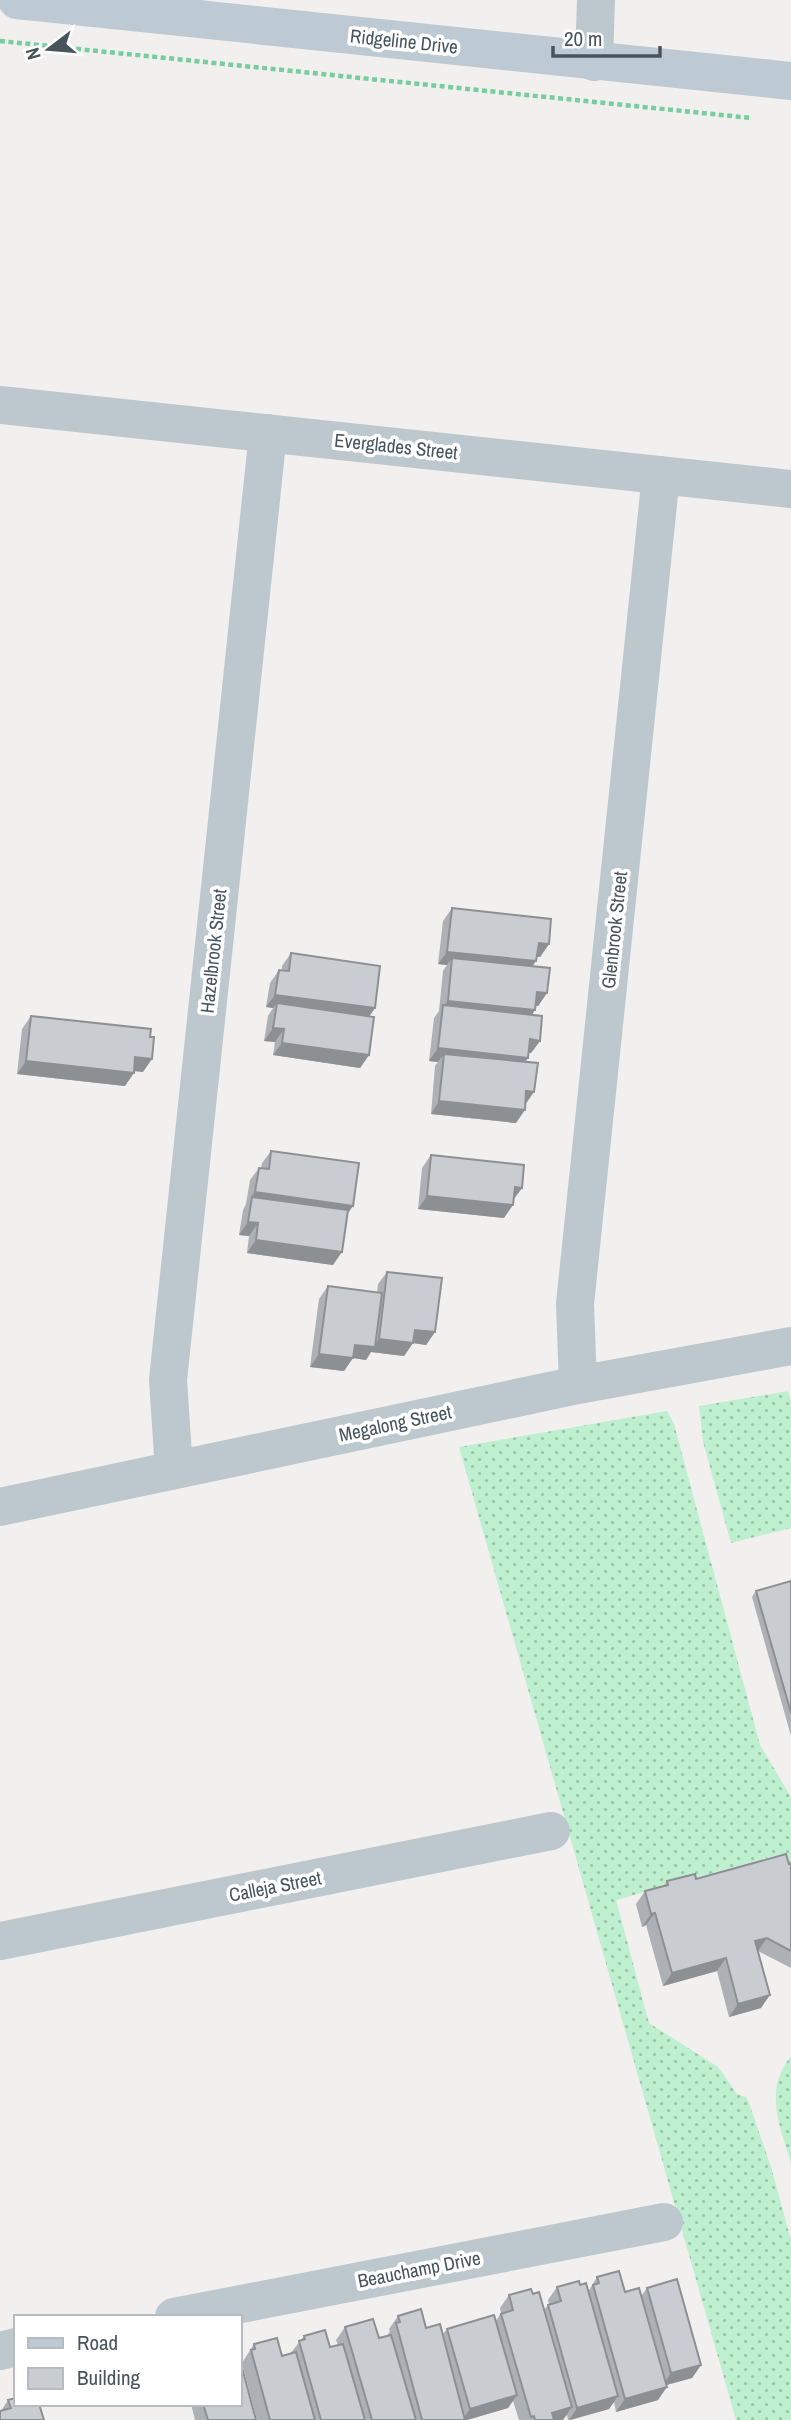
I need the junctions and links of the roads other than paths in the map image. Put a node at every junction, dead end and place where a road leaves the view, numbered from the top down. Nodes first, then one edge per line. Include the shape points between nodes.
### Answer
1 (17, 0) edge
2 (596, 0) edge
3 (194, 9) edge
4 (594, 61) junction
5 (791, 81) edge
6 (0, 405) edge
7 (268, 433) junction
8 (661, 475) junction
9 (791, 489) edge
10 (791, 1346) edge
11 (578, 1385) junction
12 (174, 1470) junction
13 (0, 1507) edge
14 (551, 1831) dead end
15 (0, 1941) edge
16 (664, 2222) dead end
17 (184, 2315) edge

1 - 3 street, Ridgeline Drive
2 - 4 street
3 - 4 street, Ridgeline Drive
4 - 5 street, Ridgeline Drive
6 - 7 street, Everglades Street
7 - 8 street, Everglades Street
7 - 12 street, Hazelbrook Street via 168,1380
8 - 9 street, Everglades Street
8 - 11 street, Glenbrook Street via 575,1304
10 - 11 street, Megalong Street
11 - 12 street, Megalong Street
12 - 13 street, Megalong Street
14 - 15 street, Calleja Street
16 - 17 street, Beauchamp Drive

